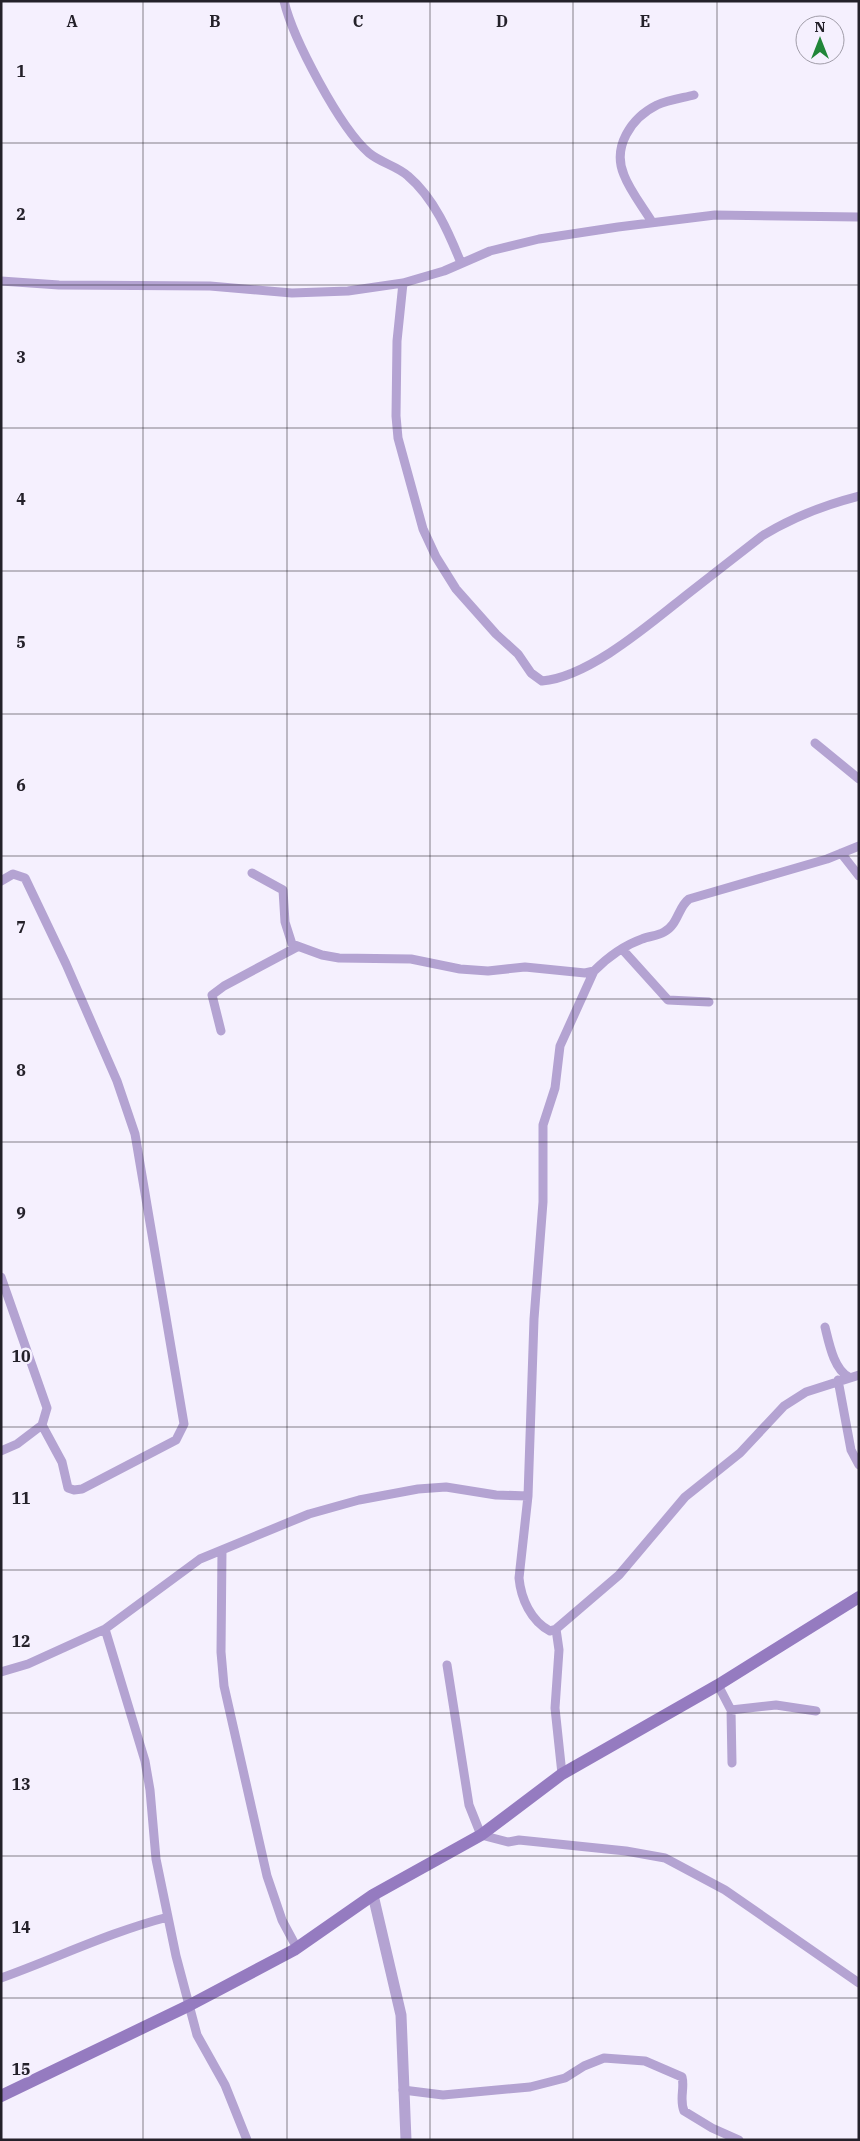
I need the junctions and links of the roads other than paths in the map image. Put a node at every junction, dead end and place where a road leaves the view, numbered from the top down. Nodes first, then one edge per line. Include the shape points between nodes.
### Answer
1 (284, 1) edge
2 (694, 95) dead end
3 (859, 217) edge
4 (652, 222) junction
5 (461, 263) junction
6 (1, 281) edge
7 (403, 283) junction
8 (859, 496) edge
9 (814, 744) dead end
10 (859, 779) edge
11 (859, 846) edge
12 (841, 854) junction
13 (252, 873) dead end
14 (859, 876) edge
15 (1, 881) edge
16 (297, 947) junction
17 (622, 949) junction
18 (594, 971) junction
19 (709, 1002) dead end
20 (221, 1030) dead end
21 (1, 1277) edge
22 (825, 1327) dead end
23 (859, 1375) edge
24 (849, 1377) junction
25 (838, 1380) junction
26 (42, 1425) junction
27 (1, 1451) edge
28 (859, 1465) edge
29 (528, 1496) junction
30 (222, 1550) junction
31 (859, 1597) edge
32 (105, 1629) junction
33 (556, 1629) junction
34 (447, 1665) dead end
35 (1, 1672) edge
36 (718, 1684) junction
37 (731, 1710) junction
38 (816, 1711) dead end
39 (732, 1763) dead end
40 (562, 1774) junction
41 (481, 1835) junction
42 (373, 1896) junction
43 (168, 1917) junction
44 (297, 1948) junction
45 (1, 1978) edge
46 (859, 1983) edge
47 (190, 2004) junction
48 (403, 2090) junction
49 (1, 2096) edge
50 (247, 2140) edge
51 (406, 2140) edge
52 (739, 2140) edge

1 - 5 street via 297,36 347,128 370,153 408,176 430,201 454,243
2 - 4 street via 657,105 640,116 621,144 620,162 624,176
3 - 4 street via 715,215
4 - 5 street via 539,239 490,251
5 - 7 street
6 - 7 street via 59,285 210,286 292,293 348,291
7 - 8 street via 395,377 396,416 398,438 422,529 456,589 518,654 530,674 542,681 586,666 624,643 784,522
9 - 10 street
11 - 12 street
12 - 14 street
12 - 17 street via 689,898 664,932
13 - 16 street via 283,890 289,940
15 - 26 street via 13,874 25,878 117,1081 135,1134 184,1424 176,1440 82,1489 74,1490 68,1488 62,1462
16 - 18 street via 339,958 410,959 478,971 526,967 585,973
16 - 20 street via 212,995
17 - 18 street
17 - 19 street via 668,1000
18 - 29 street via 560,1046 544,1125
21 - 26 street via 47,1408
22 - 24 street via 835,1359 843,1374
23 - 24 street
24 - 25 street
25 - 28 street via 851,1450
25 - 33 street via 806,1392 784,1406 740,1453 685,1498 618,1575
26 - 27 street via 17,1444
29 - 30 street via 496,1495 446,1486 418,1489 334,1506
29 - 33 street via 520,1591 536,1621 550,1631
30 - 32 street via 200,1559
30 - 44 street via 224,1686 267,1876 282,1920
31 - 36 main road
32 - 35 street via 36,1661
32 - 43 street via 145,1761 156,1859
33 - 40 street via 559,1650 555,1708
34 - 41 street via 468,1805
36 - 37 street
36 - 40 main road
37 - 38 street via 776,1705
37 - 39 street
40 - 41 main road
41 - 42 main road
41 - 46 street via 508,1842 519,1840 665,1858 725,1890
42 - 44 main road
42 - 48 street via 401,2015
43 - 45 street
43 - 47 street
44 - 47 main road
47 - 49 main road
47 - 50 street via 197,2035 225,2085
48 - 51 street
48 - 52 street via 443,2095 530,2087 565,2078 595,2060 629,2058 645,2061 682,2077 684,2111

